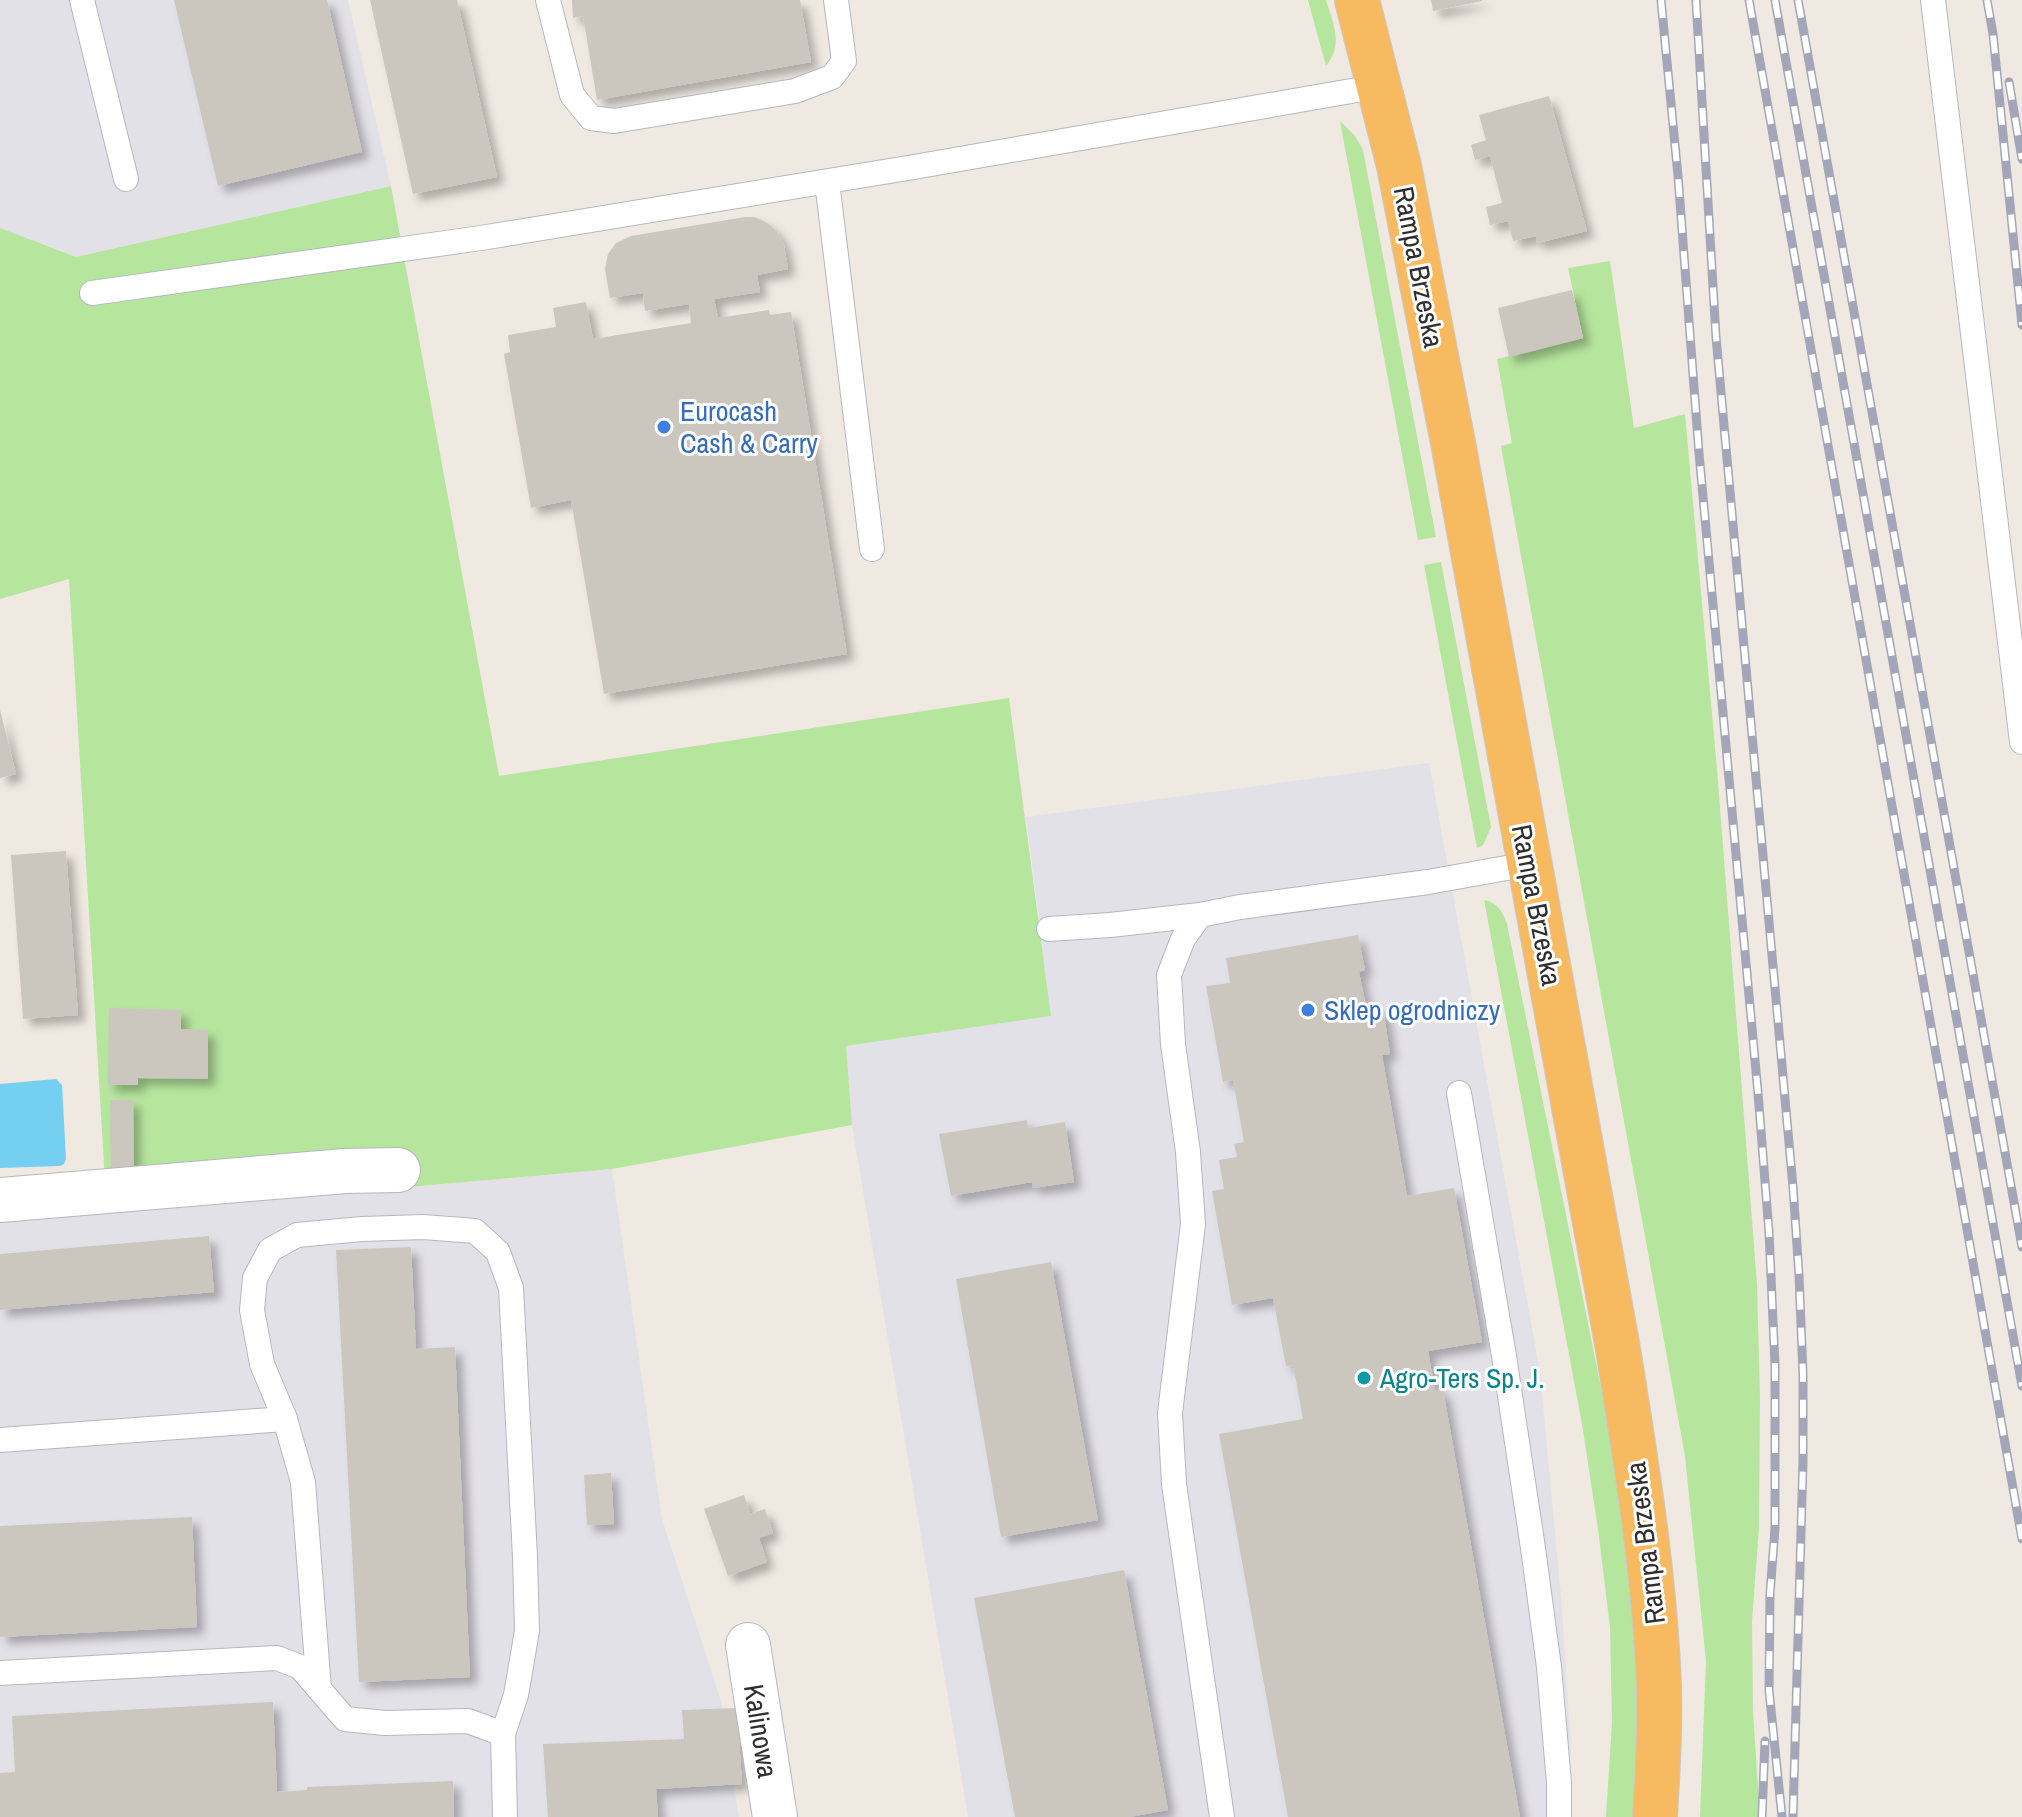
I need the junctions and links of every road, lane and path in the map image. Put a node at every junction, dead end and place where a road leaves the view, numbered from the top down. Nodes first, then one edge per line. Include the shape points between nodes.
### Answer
1 (82, 0) edge
2 (548, 0) edge
3 (836, 0) edge
4 (1357, 0) edge
5 (1933, 0) edge
6 (1380, 86) junction
7 (126, 179) dead end
8 (827, 182) junction
9 (92, 293) dead end
10 (872, 549) dead end
11 (2022, 742) edge
12 (1529, 864) junction
13 (1200, 915) junction
14 (1049, 929) dead end
15 (1459, 1093) dead end
16 (398, 1170) dead end
17 (0, 1200) edge
18 (285, 1419) junction
19 (0, 1440) edge
20 (748, 1645) dead end
21 (0, 1673) edge
22 (319, 1689) junction
23 (503, 1734) junction
24 (505, 1817) edge
25 (775, 1817) edge
26 (1222, 1817) edge
27 (1559, 1817) edge
28 (1655, 1817) edge

1 - 7 lane
2 - 3 lane via 572,95 591,118 614,121 795,91 832,77 844,61
4 - 6 highway, Rampa Brzeska
5 - 11 lane
6 - 8 lane
6 - 12 highway, Rampa Brzeska via 1454,448
8 - 9 lane
8 - 10 lane
12 - 13 lane
12 - 28 highway, Rampa Brzeska via 1642,1499 1658,1667
13 - 14 lane
13 - 26 lane via 1183,939 1169,975 1193,1224 1170,1413 1174,1484
15 - 27 lane via 1533,1548 1549,1667
16 - 17 street
18 - 19 lane
18 - 22 lane via 303,1482
18 - 23 lane via 262,1364 252,1310 255,1278 270,1250 297,1235 423,1227 475,1231 498,1252 511,1288 527,1631
20 - 25 street, Kalinowa
21 - 22 lane via 277,1658 300,1667
22 - 23 lane via 345,1719 468,1721
23 - 24 lane

